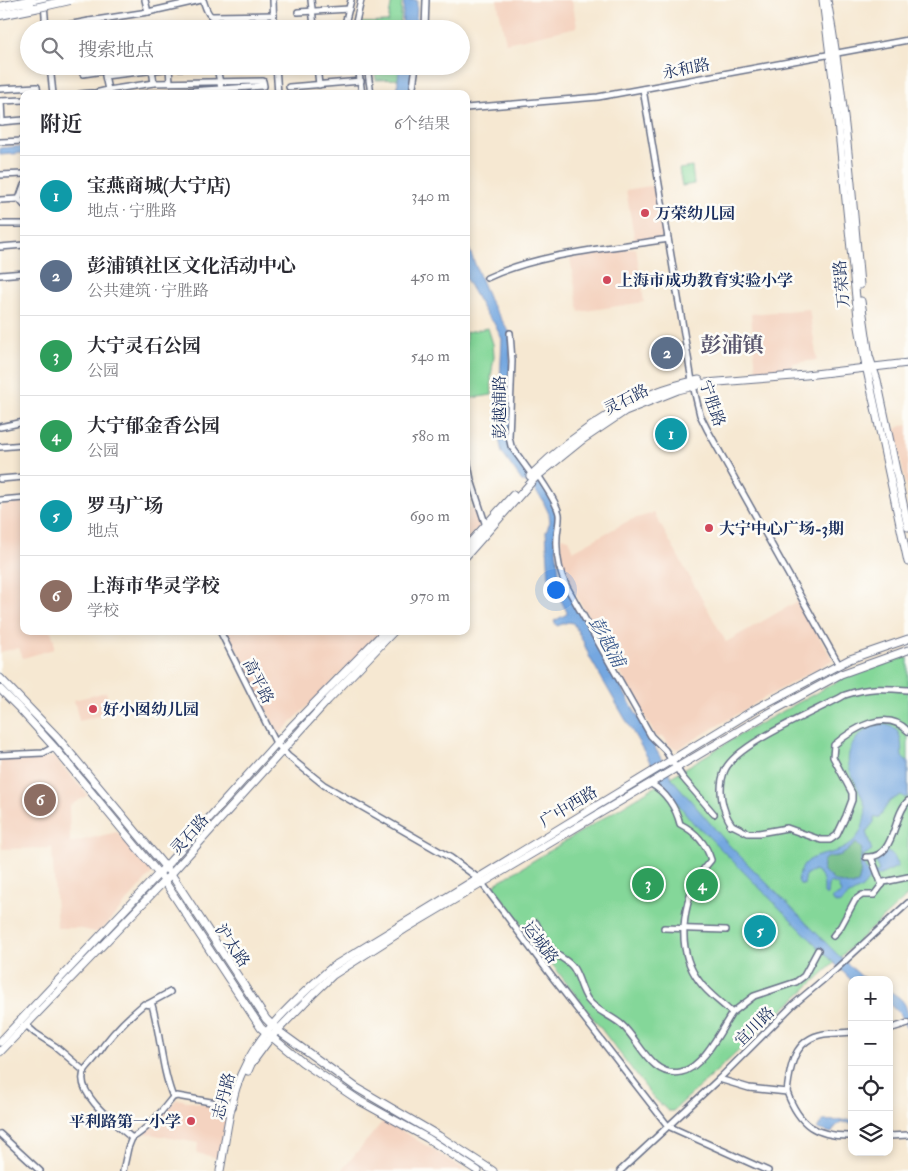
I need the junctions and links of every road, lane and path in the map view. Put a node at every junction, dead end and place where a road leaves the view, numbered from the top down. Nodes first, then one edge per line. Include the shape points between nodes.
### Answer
1 (17, 0) edge
2 (32, 0) edge
3 (45, 0) edge
4 (70, 0) edge
5 (145, 0) edge
6 (202, 0) edge
7 (273, 0) edge
8 (311, 0) edge
9 (351, 0) edge
10 (361, 0) edge
11 (426, 0) edge
12 (823, 0) edge
13 (827, 0) edge
14 (0, 6) edge
15 (44, 9) junction
16 (349, 9) junction
17 (312, 11) junction
18 (148, 12) junction
19 (298, 12) dead end
20 (208, 14) junction
21 (274, 15) junction
22 (0, 17) edge
23 (356, 19) edge
24 (45, 20) edge
25 (96, 20) edge
26 (219, 20) edge
27 (274, 20) edge
28 (313, 20) edge
29 (346, 20) edge
30 (425, 20) edge
31 (908, 40) edge
32 (833, 53) junction
33 (51, 75) edge
34 (113, 75) edge
35 (153, 75) edge
36 (170, 75) edge
37 (219, 75) edge
38 (277, 75) edge
39 (318, 75) edge
40 (360, 75) edge
41 (368, 75) edge
42 (415, 75) edge
43 (361, 81) junction
44 (170, 82) junction
45 (154, 83) junction
46 (319, 85) junction
47 (289, 87) dead end
48 (221, 88) edge
49 (0, 89) edge
50 (643, 89) junction
51 (38, 90) edge
52 (53, 90) edge
53 (108, 90) joint
54 (195, 90) edge
55 (278, 90) edge
56 (362, 90) edge
57 (370, 90) edge
58 (413, 90) edge
59 (20, 100) edge
60 (0, 101) edge
61 (470, 108) edge
62 (20, 120) edge
63 (1, 122) edge
64 (20, 141) edge
65 (0, 142) edge
66 (20, 174) edge
67 (0, 175) edge
68 (19, 199) edge
69 (0, 200) edge
70 (0, 224) edge
71 (20, 224) edge
72 (668, 240) junction
73 (20, 245) edge
74 (0, 247) edge
75 (20, 273) edge
76 (0, 275) edge
77 (487, 278) dead end
78 (510, 333) dead end
79 (908, 361) edge
80 (869, 366) junction
81 (692, 384) junction
82 (20, 423) edge
83 (0, 427) edge
84 (20, 445) edge
85 (0, 447) edge
86 (470, 475) edge
87 (534, 475) junction
88 (20, 477) edge
89 (0, 479) edge
90 (524, 487) junction
91 (20, 498) edge
92 (0, 500) edge
93 (486, 526) junction
94 (908, 527) edge
95 (470, 543) edge
96 (470, 551) edge
97 (908, 562) edge
98 (222, 635) edge
99 (381, 635) edge
100 (390, 635) edge
101 (908, 640) edge
102 (908, 650) edge
103 (839, 665) junction
104 (0, 678) edge
105 (0, 689) edge
106 (908, 690) edge
107 (908, 731) edge
108 (276, 743) junction
109 (54, 747) junction
110 (282, 750) junction
111 (0, 755) edge
112 (668, 761) junction
113 (673, 771) junction
114 (652, 783) junction
115 (908, 801) edge
116 (714, 814) dead end
117 (578, 816) junction
118 (583, 824) junction
119 (165, 868) junction
120 (158, 874) junction
121 (171, 874) junction
122 (908, 877) edge
123 (164, 881) junction
124 (480, 881) junction
125 (882, 885) junction
126 (906, 906) edge
127 (536, 923) dead end
128 (664, 928) dead end
129 (683, 929) junction
130 (726, 930) dead end
131 (832, 936) dead end
132 (818, 950) dead end
133 (170, 992) dead end
134 (148, 1004) junction
135 (732, 1013) junction
136 (905, 1024) edge
137 (26, 1025) junction
138 (275, 1027) junction
139 (893, 1028) edge
140 (848, 1032) edge
141 (268, 1035) junction
142 (0, 1042) edge
143 (0, 1052) edge
144 (84, 1071) junction
145 (719, 1079) junction
146 (787, 1092) junction
147 (174, 1097) junction
148 (232, 1106) junction
149 (668, 1126) junction
150 (0, 1134) edge
151 (908, 1135) edge
152 (848, 1136) edge
153 (893, 1136) edge
154 (132, 1138) junction
155 (40, 1171) edge
156 (123, 1171) edge
157 (220, 1171) edge
158 (224, 1171) edge
159 (478, 1171) edge
160 (493, 1171) edge
161 (620, 1171) edge
162 (768, 1171) edge

1 - 14 main road
2 - 14 highway
3 - 14 main road
3 - 15 street
4 - 22 highway, bridge
5 - 18 street
6 - 18 street
6 - 20 street
7 - 21 street
8 - 17 street
9 - 16 street
10 - 23 street
11 - 30 street
12 - 32 main road, 万荣路
13 - 32 main road, 万荣路
15 - 22 street
15 - 24 street
16 - 17 street
16 - 29 street
17 - 19 street
17 - 28 street
18 - 25 street
20 - 21 street
20 - 26 street
21 - 27 street
31 - 32 street, 永和路
32 - 50 street, 永和路
32 - 80 main road, 万荣路 via 850,168
33 - 52 street
34 - 53 street via 105,76
35 - 45 street
36 - 44 street
37 - 48 street
38 - 55 street
39 - 46 street
40 - 43 street
41 - 57 street
42 - 58 street
43 - 46 street
43 - 56 street
44 - 45 street
44 - 48 street
45 - 53 street
46 - 47 street
48 - 48 street via 264,86 263,81
48 - 54 street
49 - 51 street via 38,86
50 - 61 street, 永和路 via 590,98
50 - 72 street, 宁胜路
59 - 60 street
60 - 63 street
62 - 63 street
64 - 65 street
66 - 67 street
68 - 69 street
70 - 71 street
72 - 77 street via 547,258
72 - 81 street, 宁胜路
73 - 74 street
75 - 76 street
78 - 87 street, 彭越浦路 via 509,437 511,446
79 - 80 main road, 灵石路
80 - 81 main road, 灵石路 via 707,378
80 - 94 main road, 万荣路
80 - 97 main road, 万荣路
81 - 87 main road, 灵石路 via 625,411
81 - 103 street, 宁胜路 via 707,429
82 - 83 street
84 - 85 street
86 - 93 street
87 - 90 main road, 灵石路
87 - 112 street, 彭越浦路 via 559,514 557,537 561,575
88 - 89 street
90 - 93 main road, 灵石路
90 - 96 main road, 灵石路
91 - 92 street
93 - 95 main road, 灵石路
98 - 108 street, 高平路
99 - 108 main road, 灵石路
100 - 110 main road, 灵石路
101 - 103 main road, 广中西路
102 - 113 main road, 广中西路 via 841,674
103 - 112 main road, 广中西路 via 757,708
104 - 119 main road, 沪太路 via 57,737
105 - 109 main road, 沪太路
106 - 107 street via 873,688 851,693 748,747 724,771 722,806 731,826 748,834 787,828 830,840 837,835 852,800 852,793 833,757 834,745 854,730 875,721 902,724
108 - 110 street, 运城路
108 - 119 main road, 灵石路
109 - 111 street via 43,753
109 - 120 main road, 沪太路
110 - 121 main road, 灵石路
110 - 124 street, 运城路 via 324,786 451,858
112 - 113 street, 彭越浦路
112 - 117 main road, 广中西路
113 - 114 main road, 广中西路
113 - 116 street, 彭越浦路
114 - 118 main road, 广中西路
114 - 129 street via 676,810 680,824 691,830 707,847 711,860 692,889
115 - 125 street via 888,844 881,852 869,857
117 - 118 main road
117 - 124 main road, 广中西路
118 - 124 main road, 广中西路
119 - 120 main road, 灵石路
119 - 121 main road, 沪太路
120 - 123 main road, 沪太路
120 - 142 main road, 灵石路
121 - 123 main road, 灵石路
121 - 138 main road, 沪太路 via 266,1019
122 - 125 street
123 - 137 main road, 灵石路
123 - 141 main road, 沪太路
124 - 138 main road, 广中西路 via 332,967 304,991
124 - 149 street, 运城路
125 - 131 street via 874,895 862,895 855,900
126 - 145 street, 宜川路 via 793,1005
127 - 135 street via 549,946 574,969 591,1004 625,1028 648,1059 663,1070 683,1072 699,1062
128 - 129 street
129 - 130 street
129 - 135 street via 690,967 697,980
132 - 135 street via 804,976 796,982 754,996
133 - 134 street
134 - 144 street via 121,1025
134 - 147 street via 152,1005 154,1012 165,1073
136 - 139 street
137 - 143 main road, 灵石路
137 - 144 street
138 - 141 main road, 广中西路
138 - 160 main road, 沪太路 via 357,1088
140 - 146 street via 819,1035 803,1045 794,1056
141 - 148 main road, 志丹路 via 247,1061
141 - 158 main road, 志丹路 via 241,1089
141 - 159 main road, 沪太路 via 360,1101
144 - 154 street via 88,1095
145 - 146 street via 749,1088
145 - 149 street, 宜川路
146 - 152 street via 798,1115 816,1130 829,1135
147 - 148 street
147 - 154 street
148 - 157 main road, 志丹路
149 - 161 street, 宜川路
149 - 162 street, 运城路
150 - 155 street
151 - 153 street
154 - 156 street

